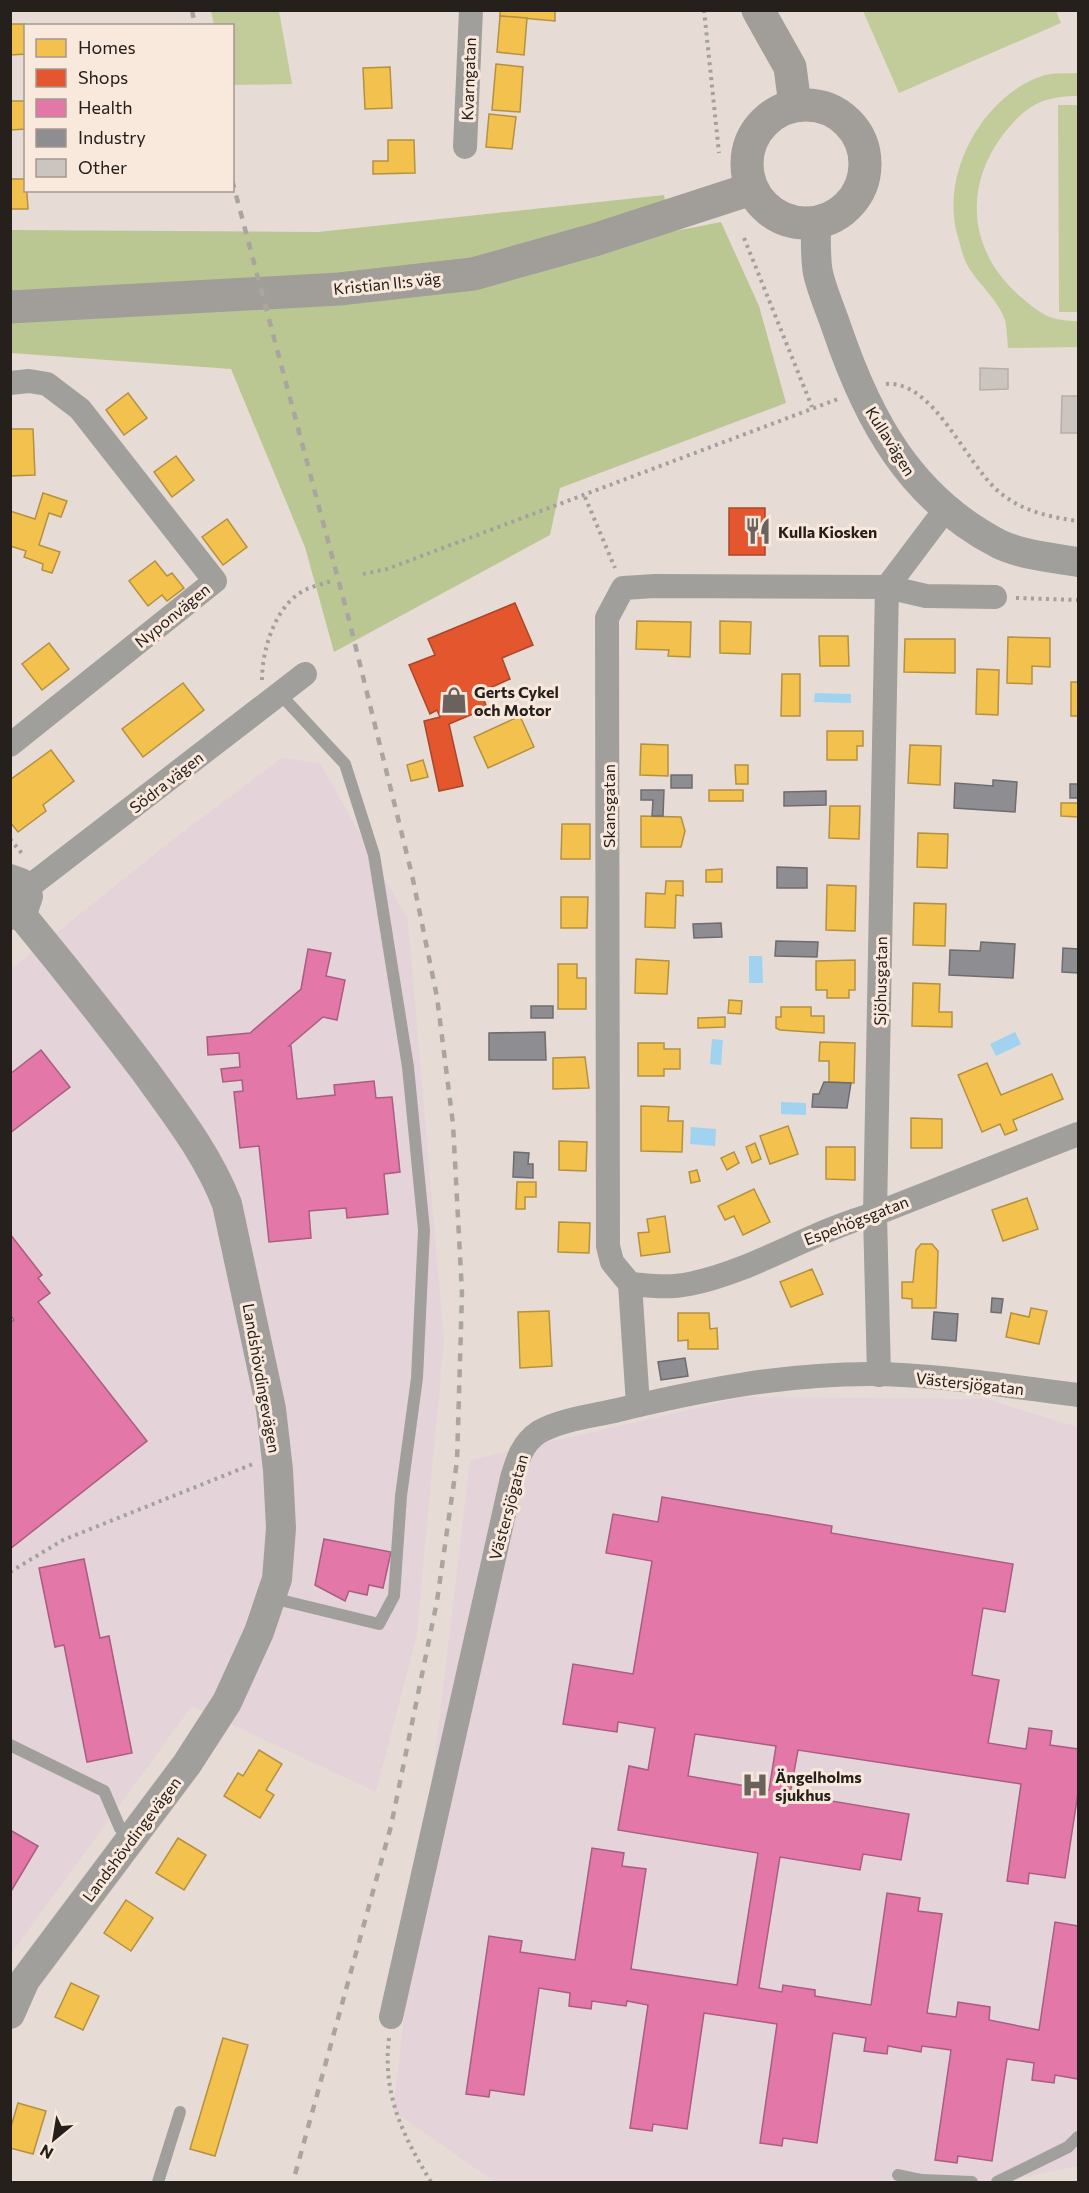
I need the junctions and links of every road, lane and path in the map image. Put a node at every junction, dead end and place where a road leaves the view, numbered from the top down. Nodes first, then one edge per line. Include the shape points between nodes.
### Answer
1 (471, 10) edge
2 (704, 10) edge
3 (758, 10) edge
4 (795, 105) junction
5 (465, 147) dead end
6 (719, 153) dead end
7 (751, 189) junction
8 (816, 223) junction
9 (744, 238) dead end
10 (10, 307) edge
11 (10, 383) edge
12 (879, 386) dead end
13 (840, 398) dead end
14 (812, 407) junction
15 (585, 496) junction
16 (945, 510) junction
17 (1078, 521) edge
18 (1078, 562) edge
19 (363, 574) dead end
20 (332, 581) dead end
21 (887, 587) junction
22 (623, 588) junction
23 (995, 597) joint
24 (1078, 600) edge
25 (305, 674) dead end
26 (270, 701) junction
27 (10, 745) edge
28 (16, 899) edge
29 (1078, 1134) edge
30 (875, 1214) junction
31 (630, 1284) junction
32 (879, 1375) junction
33 (1078, 1395) edge
34 (638, 1405) junction
35 (261, 1461) dead end
36 (10, 1572) edge
37 (272, 1598) junction
38 (10, 1745) edge
39 (132, 1838) junction
40 (10, 2014) edge
41 (391, 2017) joint
42 (180, 2112) dead end
43 (1078, 2137) edge
44 (898, 2175) dead end
45 (158, 2182) edge
46 (431, 2182) edge
47 (972, 2182) edge
48 (997, 2182) edge

1 - 5 street, Kvarngatan
2 - 6 path
3 - 4 main road via 790,68
4 - 7 main road via 775,113 759,127 749,146 746,168
4 - 8 main road via 816,105 835,112 851,126 862,144 866,164 862,185 851,203 835,216
7 - 8 main road via 762,205 778,216 796,223
7 - 10 main road, Kristian II:s väg via 473,274 339,289
8 - 16 street, Kullavägen via 818,273 855,381 888,442
9 - 14 path
11 - 27 street, Nyponvägen via 47,384 80,409 214,581
12 - 17 path via 894,384 927,400 984,476 1014,502 1032,512
13 - 14 path
14 - 15 path
15 - 19 path via 387,569
15 - 22 path
16 - 18 street, Kullavägen via 1001,545
16 - 21 street
20 - 26 path via 295,597 278,620 265,652
21 - 22 street
21 - 23 street via 927,596
21 - 30 street, Sjöhusgatan
22 - 31 street, Skansgatan via 608,618 608,1246 612,1262
23 - 24 path
25 - 26 street, Södra vägen
26 - 28 street, Södra vägen
26 - 37 lane via 345,764 374,855 408,1067 424,1230 417,1378 401,1496 394,1596 379,1624
28 - 37 street, Landshövdingevägen via 172,1108 203,1153 227,1204 271,1409 278,1470 281,1554
29 - 30 street, Espehögsgatan
30 - 31 street, Espehögsgatan via 690,1284
30 - 32 street, Sjöhusgatan
31 - 34 street
32 - 33 street, Västersjögatan
32 - 34 street, Västersjögatan via 803,1376 740,1383
34 - 41 street, Västersjögatan via 548,1428 532,1437 518,1458
35 - 36 path via 63,1540
37 - 39 street, Landshövdingevägen via 226,1702 187,1764
38 - 39 lane via 104,1791 120,1828
39 - 40 street, Landshövdingevägen via 25,1980
41 - 46 path via 387,2048 393,2111 405,2140
42 - 45 lane
43 - 48 lane via 1068,2147
44 - 47 lane

